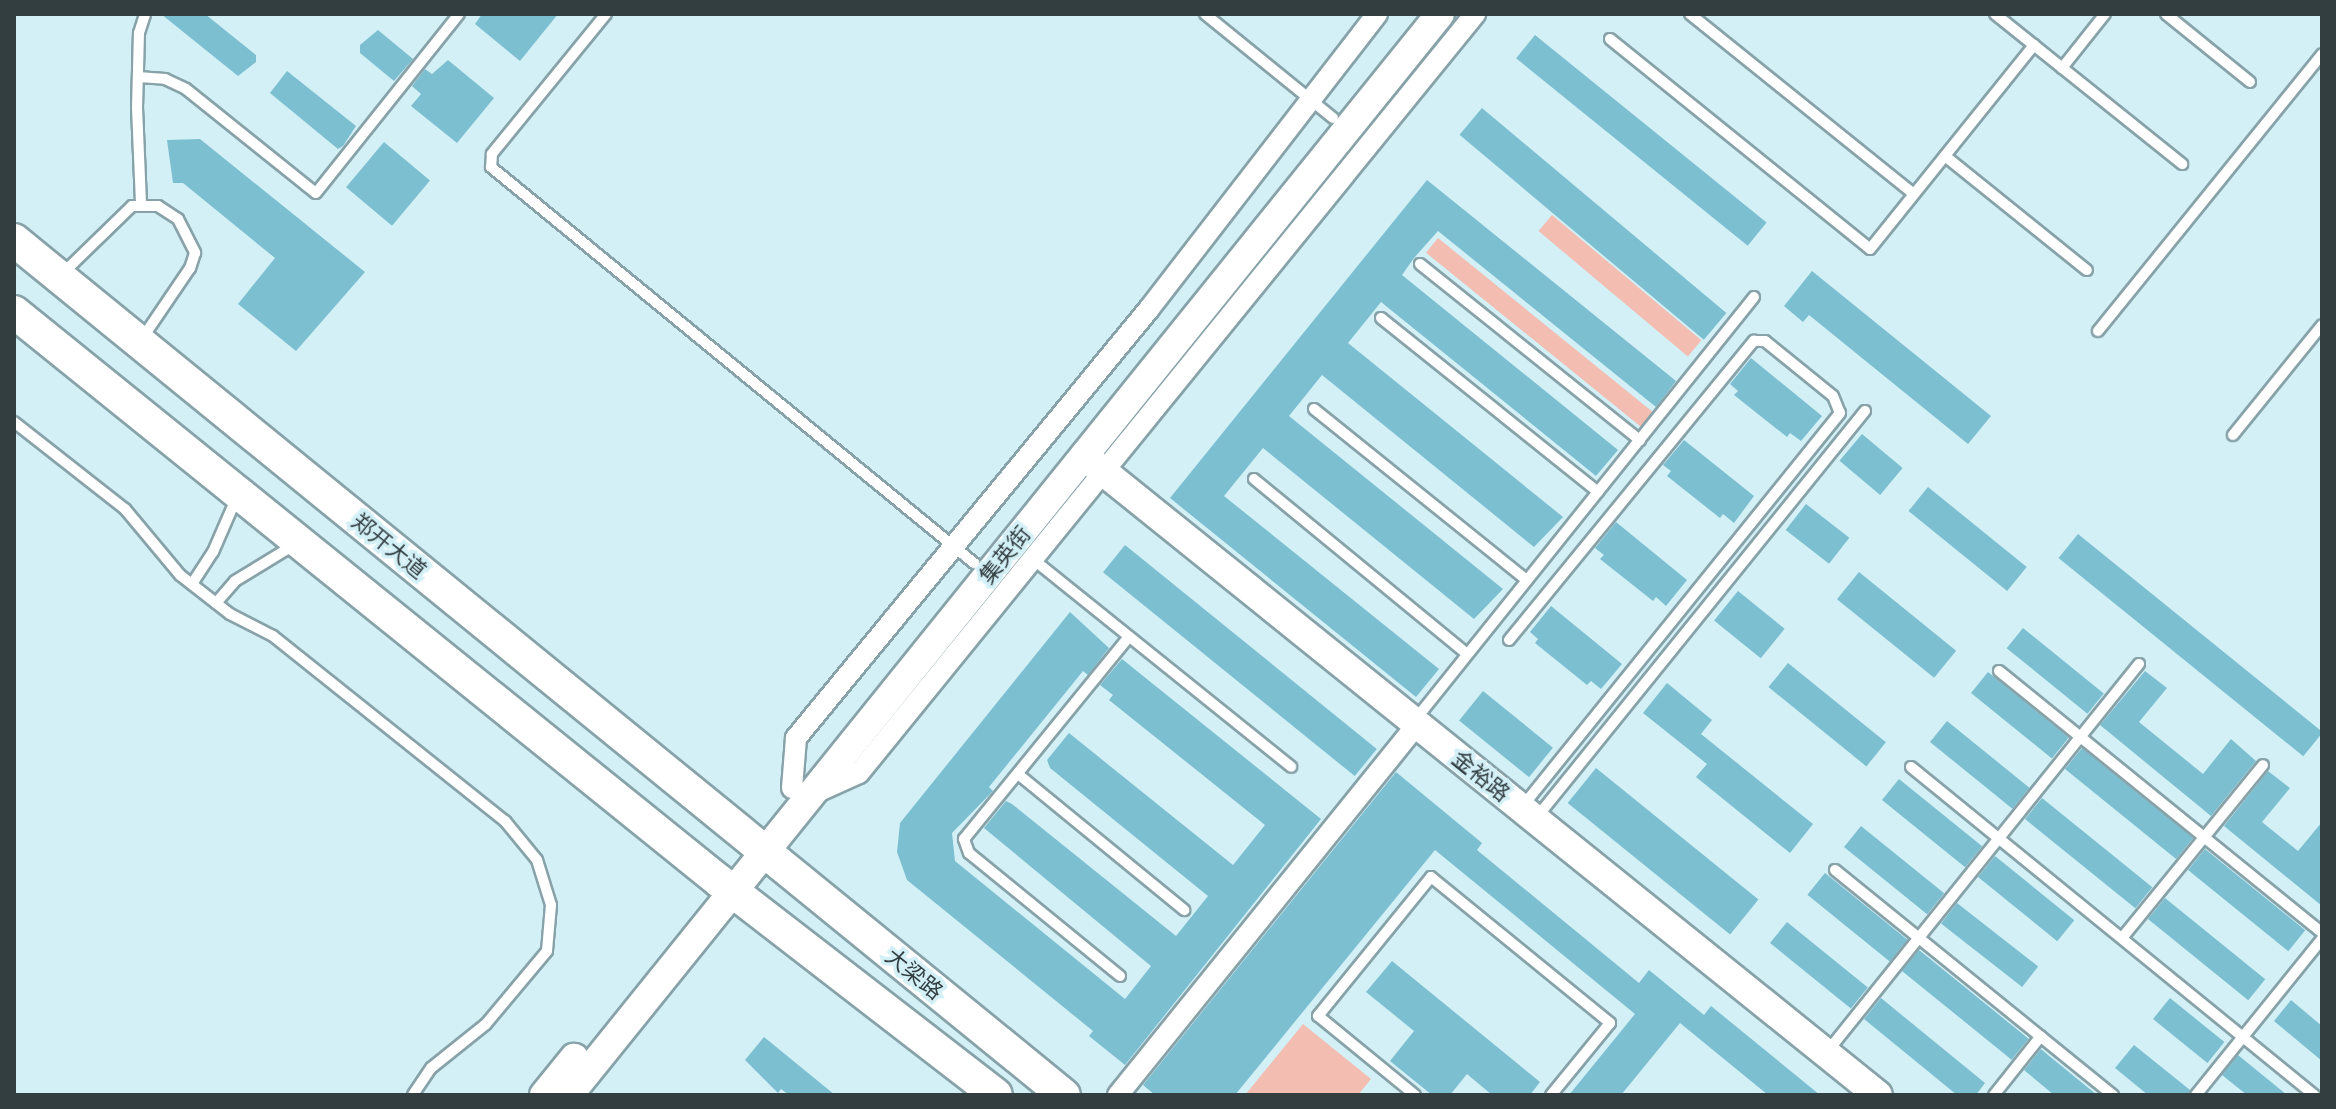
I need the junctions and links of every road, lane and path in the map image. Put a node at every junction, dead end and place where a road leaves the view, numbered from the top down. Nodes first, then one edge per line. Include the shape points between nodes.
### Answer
1 (145, 14) edge
2 (459, 14) edge
3 (606, 14) edge
4 (1205, 14) edge
5 (1377, 14) edge
6 (1416, 14) edge
7 (1440, 14) edge
8 (1475, 14) edge
9 (1690, 14) edge
10 (1995, 14) edge
11 (2105, 14) edge
12 (2166, 14) edge
13 (1610, 39) dead end
14 (2034, 45) junction
15 (2322, 54) edge
16 (2062, 68) junction
17 (138, 77) junction
18 (2250, 82) dead end
19 (1309, 99) junction
20 (1333, 118) junction
21 (1945, 156) junction
22 (2182, 164) dead end
23 (1914, 194) junction
24 (141, 203) junction
25 (14, 240) edge
26 (1420, 264) dead end
27 (2087, 270) dead end
28 (60, 277) junction
29 (1754, 297) dead end
30 (14, 312) edge
31 (1381, 318) dead end
32 (2322, 325) edge
33 (2098, 331) dead end
34 (140, 341) junction
35 (1314, 409) dead end
36 (1865, 411) dead end
37 (14, 422) edge
38 (2233, 435) dead end
39 (1640, 440) junction
40 (1094, 465) junction
41 (1254, 479) dead end
42 (1598, 492) junction
43 (238, 493) junction
44 (298, 543) junction
45 (964, 555) junction
46 (1034, 560) junction
47 (1527, 580) junction
48 (192, 584) junction
49 (216, 603) junction
50 (1129, 637) junction
51 (1509, 640) dead end
52 (1467, 654) junction
53 (2139, 664) dead end
54 (1999, 671) dead end
55 (1415, 723) junction
56 (2080, 737) junction
57 (2263, 765) dead end
58 (1291, 767) dead end
59 (1911, 767) dead end
60 (1018, 774) junction
61 (802, 791) junction
62 (1528, 814) junction
63 (2204, 837) junction
64 (1999, 838) junction
65 (756, 848) junction
66 (1835, 870) dead end
67 (725, 886) junction
68 (1184, 910) dead end
69 (2322, 936) edge
70 (1919, 937) junction
71 (2122, 938) junction
72 (1120, 976) dead end
73 (2041, 1036) junction
74 (2243, 1037) junction
75 (1826, 1053) junction
76 (1409, 1093) edge
77 (413, 1095) edge
78 (544, 1095) edge
79 (569, 1095) edge
80 (996, 1095) edge
81 (1064, 1095) edge
82 (1118, 1095) edge
83 (1551, 1095) edge
84 (1878, 1095) edge
85 (1994, 1095) edge
86 (2113, 1095) edge
87 (2196, 1095) edge
88 (2314, 1095) edge

1 - 17 lane
2 - 17 lane via 316,193 186,89 165,79
3 - 45 lane via 492,154 491,167
4 - 19 lane
5 - 19 street
6 - 20 main road, 集英街
7 - 40 main road, 集英街
8 - 40 street
9 - 23 lane
10 - 14 lane
11 - 16 lane
12 - 18 lane
13 - 23 lane via 1870,249
14 - 16 lane
14 - 21 lane
15 - 33 lane
16 - 22 lane
17 - 24 lane
19 - 20 lane
19 - 45 street
20 - 45 main road, 集英街
21 - 23 lane
21 - 27 lane
24 - 28 lane via 119,214
24 - 34 lane via 178,219 195,253
25 - 28 main road, 郑开大道
26 - 39 lane
28 - 34 main road, 郑开大道
29 - 39 lane
30 - 43 main road
31 - 42 lane
32 - 38 lane
34 - 65 main road, 郑开大道
35 - 47 lane
36 - 62 lane
37 - 48 lane via 125,509
39 - 42 lane
40 - 46 street
40 - 55 main road, 金裕路
40 - 61 main road, 集英街
41 - 52 lane
42 - 47 lane
43 - 44 main road
43 - 48 lane via 213,552
44 - 49 lane via 235,581
44 - 67 main road
45 - 61 main road, 集英街
46 - 50 lane
46 - 61 street via 859,773
47 - 52 lane
48 - 49 lane
49 - 77 lane via 273,636 505,821 546,882 551,905 547,951 486,1024 440,1060
50 - 58 lane
50 - 60 lane
51 - 62 lane via 1754,341 1765,341 1833,396 1840,413
52 - 55 lane
53 - 56 lane
54 - 56 lane
55 - 62 main road, 金裕路
55 - 82 street
56 - 63 lane
56 - 64 lane
57 - 63 lane
59 - 64 lane
60 - 68 lane
60 - 72 lane via 964,839 969,853
61 - 65 main road, 集英街
62 - 75 main road, 金裕路
63 - 69 lane
63 - 71 lane
64 - 70 lane
64 - 71 lane
65 - 67 main road, 集英街
65 - 81 main road, 大梁路
66 - 70 lane
67 - 78 main road, 集英街
67 - 79 main road, 集英街
67 - 80 main road, 大梁路
69 - 74 lane
70 - 73 lane
70 - 75 lane
71 - 74 lane
73 - 85 lane
73 - 86 lane
74 - 87 lane
74 - 88 lane
75 - 84 main road, 金裕路
76 - 83 lane via 1318,1016 1431,877 1610,1023

